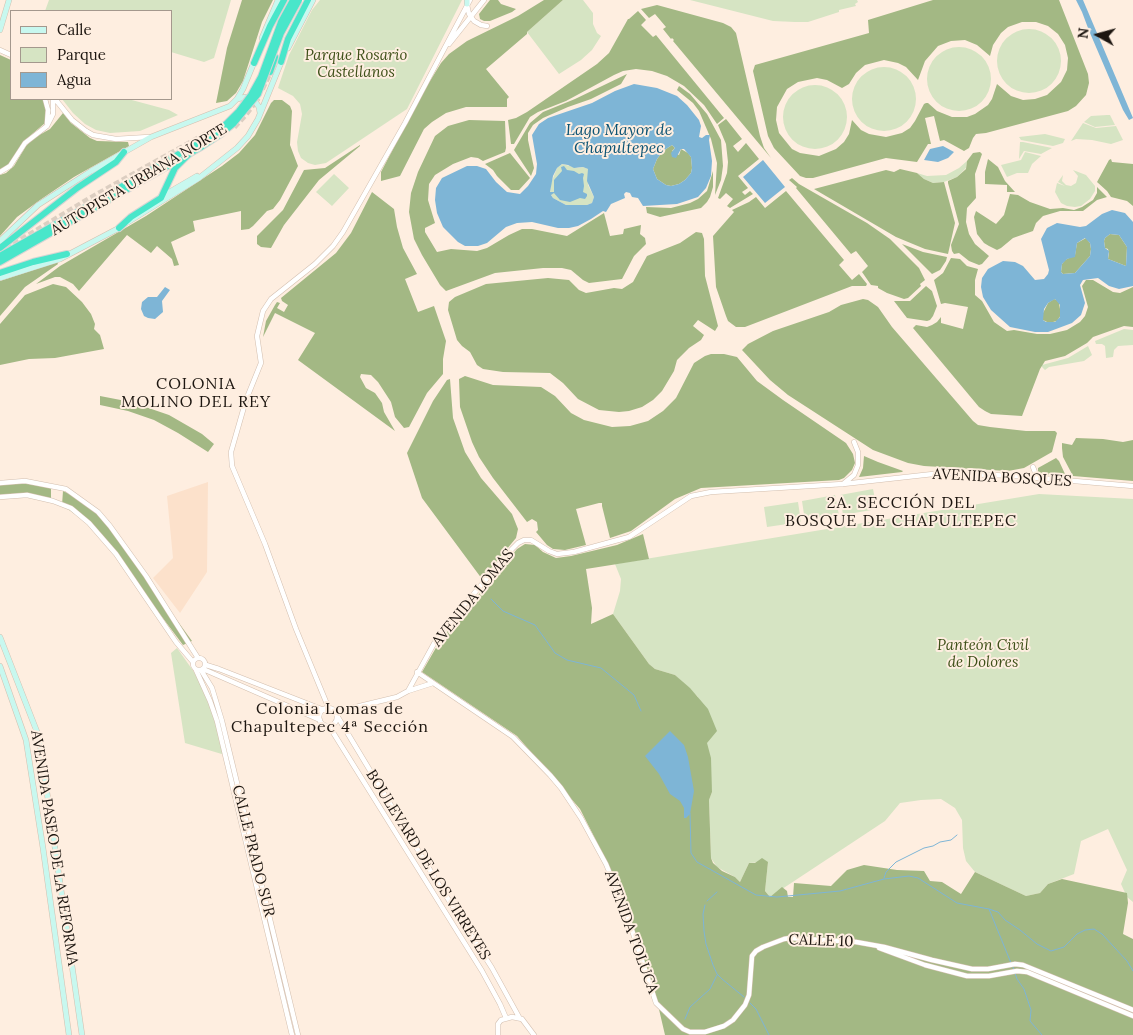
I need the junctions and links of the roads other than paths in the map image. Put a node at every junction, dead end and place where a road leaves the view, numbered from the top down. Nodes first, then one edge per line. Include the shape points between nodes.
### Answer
1 (9, 0) edge
2 (278, 0) edge
3 (284, 0) edge
4 (292, 0) edge
5 (300, 0) edge
6 (308, 0) edge
7 (313, 0) edge
8 (484, 0) edge
9 (468, 1) edge
10 (470, 17) junction
11 (487, 26) dead end
12 (0, 30) edge
13 (443, 51) junction
14 (266, 56) dead end
15 (281, 62) junction
16 (254, 63) junction
17 (270, 72) tunnel mouth
18 (237, 99) junction
19 (45, 100) edge
20 (54, 100) edge
21 (55, 100) edge
22 (258, 119) junction
23 (45, 128) junction
24 (151, 137) junction
25 (124, 152) junction
26 (189, 154) junction
27 (0, 172) edge
28 (206, 173) junction
29 (161, 198) junction
30 (48, 211) junction
31 (28, 222) junction
32 (119, 228) junction
33 (21, 231) junction
34 (0, 245) edge
35 (67, 254) junction
36 (0, 256) edge
37 (0, 262) edge
38 (0, 273) edge
39 (0, 278) edge
40 (854, 442) dead end
41 (1033, 467) dead end
42 (1042, 478) junction
43 (0, 483) edge
44 (843, 484) junction
45 (1133, 486) edge
46 (0, 497) edge
47 (531, 540) joint
48 (1, 640) edge
49 (198, 658) junction
50 (194, 662) junction
51 (0, 666) edge
52 (202, 669) junction
53 (418, 672) junction
54 (433, 683) junction
55 (408, 691) junction
56 (326, 709) junction
57 (335, 713) junction
58 (320, 720) junction
59 (329, 726) junction
60 (874, 946) junction
61 (656, 1003) joint
62 (1133, 1010) edge
63 (1133, 1016) edge
64 (519, 1017) junction
65 (506, 1018) junction
66 (69, 1035) edge
67 (82, 1035) edge
68 (292, 1035) edge
69 (298, 1035) edge
70 (498, 1035) edge
71 (534, 1035) edge

1 - 12 main road
2 - 16 main road
3 - 16 highway
4 - 14 highway via 278,22
4 - 36 highway, AUTOPISTA URBANA NORTE, bridge via 256,86 243,107 226,124
5 - 17 highway via 280,41
5 - 26 highway, AUTOPISTA URBANA NORTE, bridge via 281,33 261,87 249,106 222,134
6 - 15 highway via 288,39
7 - 15 main road
8 - 10 street
9 - 10 street via 466,8
9 - 13 street
10 - 11 street
10 - 13 street
13 - 56 street via 343,232 315,264 271,299 262,312 257,336 261,363 231,452 232,466 265,544
15 - 22 main road
16 - 18 main road
18 - 22 main road via 246,97 254,100 260,110
18 - 24 main road via 230,106
19 - 23 street via 49,113
20 - 23 street via 53,114
21 - 24 street via 72,120 94,135 116,139
22 - 28 main road via 237,148
23 - 27 street via 25,143 10,166
24 - 25 main road
25 - 30 highway via 116,162
25 - 34 main road via 38,205
26 - 29 highway, bridge via 172,172
26 - 37 highway, AUTOPISTA URBANA NORTE, bridge
28 - 29 main road
28 - 32 main road
29 - 32 highway via 130,217
30 - 31 highway
30 - 33 highway
31 - 33 highway
31 - 34 highway
32 - 35 main road
33 - 34 highway
35 - 38 highway
35 - 39 main road
40 - 44 street via 858,465 854,475
41 - 42 street via 1036,475
42 - 44 street, AVENIDA BOSQUES via 942,473
42 - 45 street, AVENIDA BOSQUES
43 - 49 street via 25,481 66,489 98,512 146,576
44 - 47 street, AVENIDA BOSQUES via 691,496 629,537 568,554 549,551
46 - 50 street via 27,495 53,501 71,508 89,522
47 - 53 street, AVENIDA LOMAS via 524,540 512,549 437,638
48 - 67 main road, AVENIDA PASEO DE LA REFORMA via 39,737
49 - 50 street
49 - 52 street via 204,660
50 - 52 street via 194,668
51 - 66 main road, AVENIDA PASEO DE LA REFORMA via 26,740
52 - 56 street via 219,669
52 - 58 street
52 - 68 street, CALLE PRADO SUR
52 - 69 street, CALLE PRADO SUR via 212,688 222,721
53 - 54 street, AVENIDA TOLUCA
53 - 55 street, AVENIDA LOMAS
54 - 55 street
54 - 61 street, AVENIDA TOLUCA via 513,737 561,788 606,864
55 - 57 street via 397,697
56 - 57 street
56 - 58 street via 320,714
57 - 59 street via 336,722
57 - 64 street, BOULEVARD DE LOS VIRREYES
58 - 59 street
59 - 65 street, BOULEVARD DE LOS VIRREYES via 482,971
60 - 61 street, CALLE 10 via 790,938 763,947 752,956 748,995 741,1012 724,1026 705,1032 683,1029
60 - 62 street, CALLE 10 via 972,969 1012,965 1028,967
60 - 63 street, CALLE 10 via 967,976 1015,971 1042,977
64 - 65 street
64 - 71 street, BOULEVARD DE LOS VIRREYES
65 - 70 street via 498,1024

